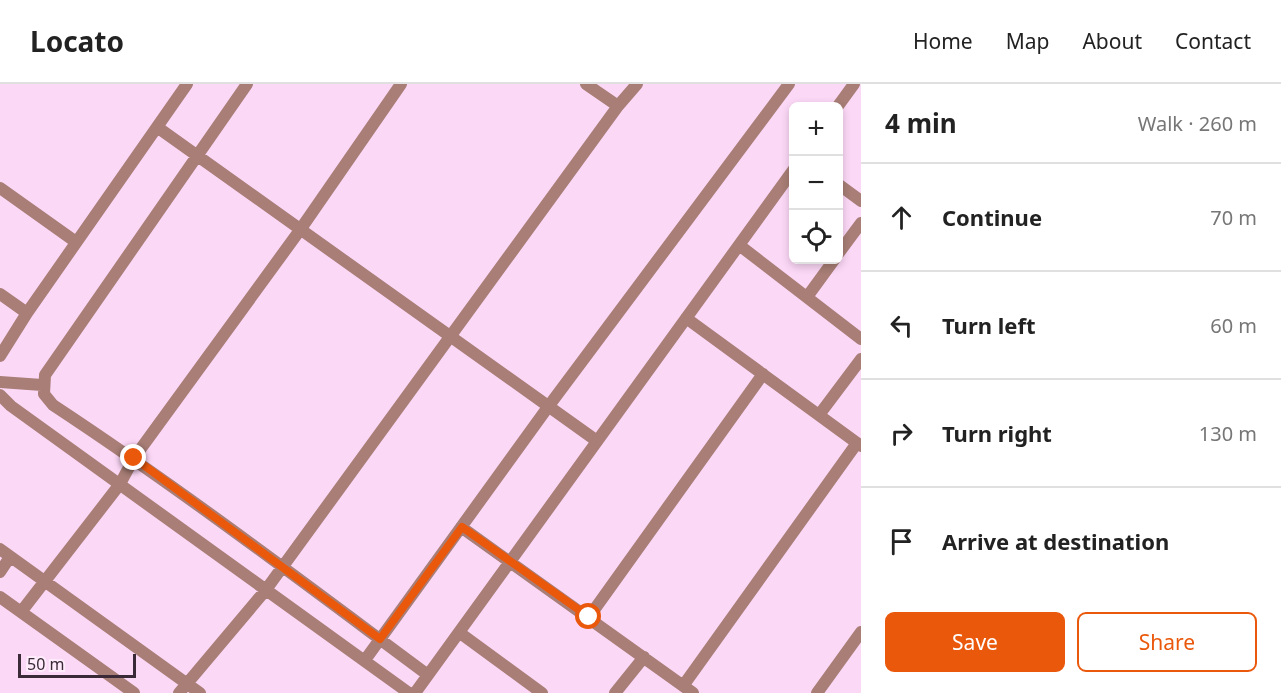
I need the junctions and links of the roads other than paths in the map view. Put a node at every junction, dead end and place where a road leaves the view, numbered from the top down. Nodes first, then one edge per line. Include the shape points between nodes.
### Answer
1 (187, 84) edge
2 (247, 84) edge
3 (401, 84) edge
4 (586, 84) edge
5 (637, 84) edge
6 (789, 84) edge
7 (855, 86) edge
8 (841, 102) edge
9 (618, 106) junction
10 (157, 127) junction
11 (196, 155) junction
12 (789, 176) edge
13 (0, 188) edge
14 (843, 188) edge
15 (861, 201) edge
16 (861, 223) edge
17 (300, 230) junction
18 (76, 242) junction
19 (739, 244) junction
20 (843, 247) edge
21 (831, 264) edge
22 (0, 294) edge
23 (807, 297) junction
24 (27, 313) junction
25 (686, 318) junction
26 (452, 338) junction
27 (861, 339) edge
28 (0, 356) edge
29 (861, 359) edge
30 (763, 374) junction
31 (0, 382) edge
32 (42, 385) junction
33 (0, 395) edge
34 (548, 407) junction
35 (819, 415) junction
36 (597, 441) junction
37 (859, 445) edge
38 (134, 458) junction
39 (120, 484) junction
40 (462, 527) junction
41 (5, 553) edge
42 (511, 561) junction
43 (283, 566) junction
44 (0, 572) edge
45 (43, 581) junction
46 (265, 591) junction
47 (0, 597) edge
48 (21, 612) junction
49 (589, 617) junction
50 (861, 632) edge
51 (460, 633) junction
52 (380, 639) junction
53 (644, 657) junction
54 (365, 660) junction
55 (428, 675) junction
56 (184, 689) edge
57 (688, 689) edge
58 (534, 691) edge
59 (134, 693) edge
60 (200, 693) edge
61 (409, 693) edge
62 (415, 693) edge
63 (615, 693) edge
64 (817, 693) edge

1 - 10 street
2 - 11 street
3 - 17 street
4 - 9 street
5 - 9 street
6 - 34 street
7 - 8 street
9 - 26 street
10 - 11 street
10 - 18 street
11 - 17 street
11 - 32 street via 45,375
12 - 19 street
13 - 18 street
14 - 15 street
16 - 20 street
17 - 26 street
17 - 38 street
18 - 24 street
19 - 23 street
19 - 25 street
21 - 23 street
22 - 24 street
23 - 27 street
24 - 28 street
25 - 30 street
25 - 36 street
26 - 34 street
26 - 43 street
29 - 35 street
30 - 35 street
30 - 49 street
31 - 32 street
32 - 38 street via 53,405
33 - 39 street
34 - 36 street
34 - 40 street
35 - 37 street
36 - 42 street
37 - 57 street
38 - 39 street
38 - 43 street
39 - 45 street
39 - 46 street
40 - 42 street
40 - 52 street
41 - 44 street
41 - 45 street
42 - 49 street
42 - 51 street
43 - 46 street
43 - 52 street
45 - 48 street
45 - 56 street
46 - 54 street
46 - 56 street
47 - 48 street
48 - 59 street
49 - 53 street
50 - 64 street
51 - 55 street
51 - 58 street
52 - 54 street
52 - 55 street
53 - 57 street
53 - 63 street
54 - 61 street
55 - 62 street
56 - 60 street

